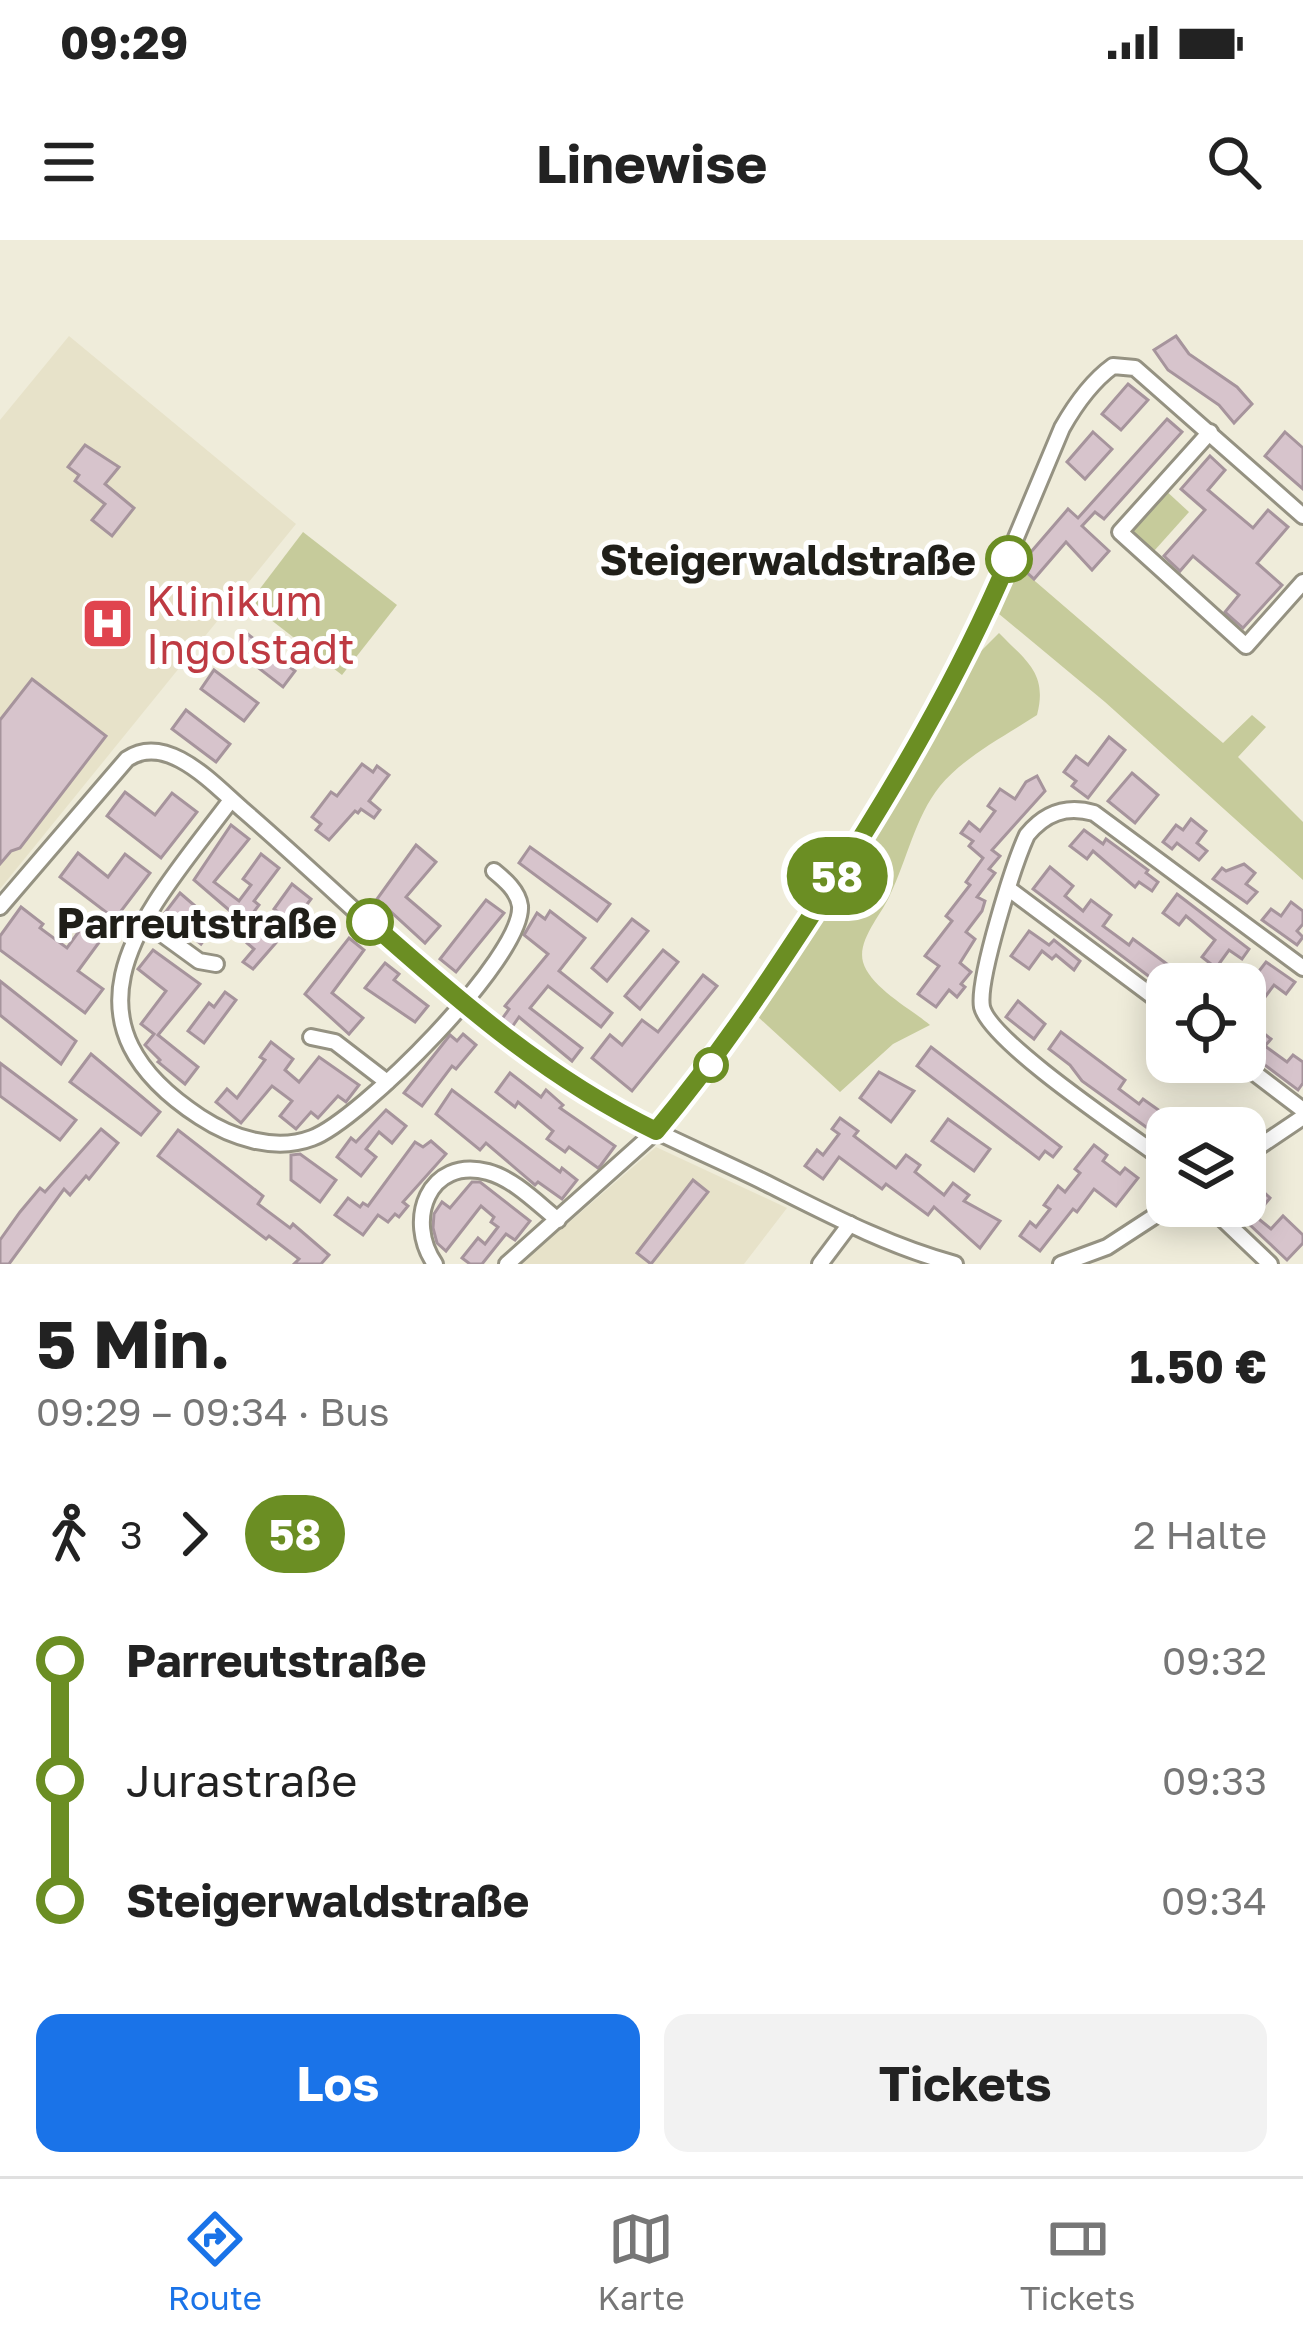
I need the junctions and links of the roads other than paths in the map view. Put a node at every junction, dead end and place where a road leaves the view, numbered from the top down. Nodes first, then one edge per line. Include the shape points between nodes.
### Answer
1 (1210, 433) junction
2 (1303, 516) edge
3 (1303, 583) edge
4 (231, 800) junction
5 (494, 871) dead end
6 (1009, 889) junction
7 (0, 908) edge
8 (144, 921) junction
9 (216, 964) dead end
10 (1303, 968) edge
11 (1146, 991) edge
12 (461, 1004) junction
13 (311, 1037) dead end
14 (387, 1082) junction
15 (1262, 1083) edge
16 (1301, 1119) edge
17 (656, 1131) junction
18 (1266, 1142) edge
19 (1146, 1146) edge
20 (558, 1220) junction
21 (1146, 1222) edge
22 (850, 1224) junction
23 (1231, 1227) edge
24 (910, 1258) edge
25 (435, 1264) edge
26 (507, 1264) edge
27 (820, 1264) edge
28 (956, 1264) edge
29 (1061, 1264) edge
30 (1270, 1264) edge

1 - 2 street
1 - 3 street via 1120,532 1246,646
1 - 17 street via 1124,364 1104,372 1078,402 971,646 907,764 756,1003
4 - 7 street via 181,760 149,750 127,759
4 - 8 street
4 - 12 street
5 - 12 street via 520,904 517,927
6 - 10 street via 1040,819 1079,808 1122,830
6 - 11 street
6 - 19 street via 983,982 983,1012 1005,1041
8 - 9 street via 199,962
8 - 14 street via 124,965 122,1025 139,1063 194,1114 255,1142 285,1144 332,1129
12 - 14 street
12 - 17 street via 566,1082
13 - 14 street via 334,1042
15 - 16 street
16 - 18 street
17 - 20 street
17 - 22 street
20 - 25 street via 494,1174 456,1172 435,1186 420,1216
20 - 26 street
21 - 29 street
22 - 24 street
22 - 27 street
23 - 30 street
24 - 28 street

